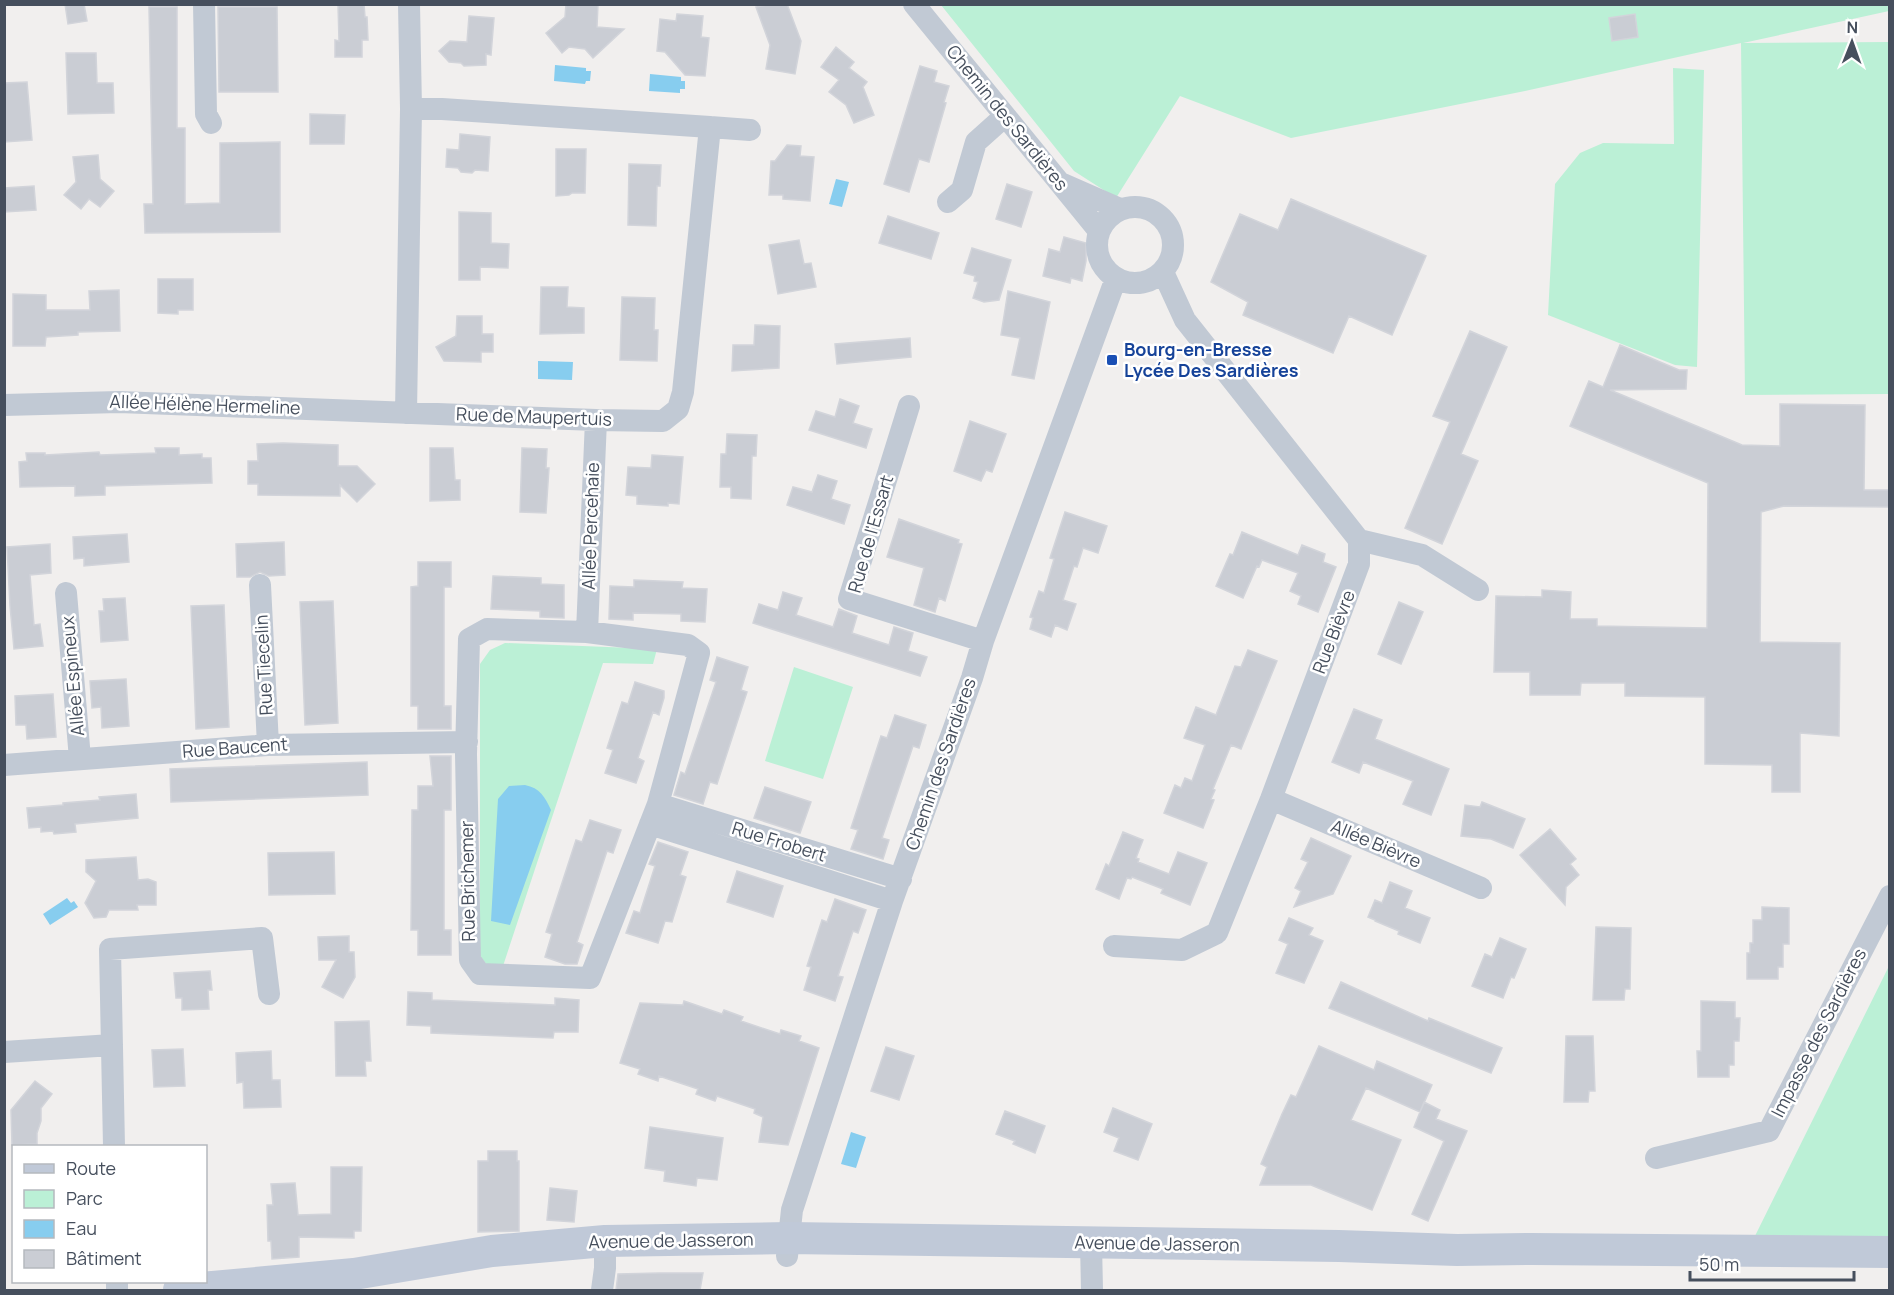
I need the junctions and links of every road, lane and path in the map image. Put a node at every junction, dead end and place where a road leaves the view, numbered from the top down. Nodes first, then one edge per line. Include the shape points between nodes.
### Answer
1 (204, 4) edge
2 (410, 4) edge
3 (914, 4) edge
4 (411, 109) junction
5 (1005, 116) junction
6 (211, 123) dead end
7 (710, 127) junction
8 (750, 130) dead end
9 (1059, 182) junction
10 (948, 202) dead end
11 (1120, 209) junction
12 (1099, 231) junction
13 (1162, 272) junction
14 (1116, 278) junction
15 (4, 405) edge
16 (909, 406) dead end
17 (406, 412) junction
18 (596, 420) junction
19 (1359, 540) junction
20 (260, 585) dead end
21 (1478, 590) dead end
22 (66, 593) dead end
23 (587, 632) junction
24 (983, 641) junction
25 (467, 742) junction
26 (268, 745) junction
27 (80, 759) junction
28 (4, 765) edge
29 (1271, 799) junction
30 (654, 814) junction
31 (901, 879) junction
32 (1481, 888) dead end
33 (1890, 896) edge
34 (892, 901) junction
35 (1114, 946) dead end
36 (269, 994) dead end
37 (112, 1045) junction
38 (4, 1052) edge
39 (114, 1145) edge
40 (1656, 1158) dead end
41 (788, 1247) junction
42 (605, 1249) junction
43 (1890, 1252) edge
44 (1091, 1265) edge
45 (1890, 1266) edge
46 (354, 1282) edge
47 (179, 1290) edge
48 (602, 1290) edge

1 - 6 street via 206,114
2 - 4 street
3 - 5 street, Chemin des Sardières
4 - 7 street
4 - 17 street
5 - 9 street, Chemin des Sardières
5 - 10 street via 976,142 962,190
7 - 8 street
7 - 18 street, Rue de Maupertuis via 683,392 678,409 663,421
9 - 11 street
9 - 12 street, Chemin des Sardières
11 - 12 street via 1108,217
11 - 13 street via 1146,208 1170,227 1172,256
12 - 14 street via 1099,257
13 - 14 street via 1139,283
13 - 19 street via 1185,320
14 - 24 street, Chemin des Sardières
15 - 17 street, Allée Hélène Hermeline via 119,402
16 - 24 street, Rue de l'Essart via 849,599
17 - 18 street, Rue de Maupertuis
18 - 23 street, Allée Percehaie
19 - 21 street via 1422,555
19 - 29 street, Rue Bièvre via 1359,564
20 - 26 street, Rue Tiecelin
22 - 27 street, Allée Espineux
23 - 25 street, Rue Brichemer via 487,628 469,639
23 - 30 street, Rue Brichemer via 688,645 699,652
24 - 31 street, Chemin des Sardières
25 - 26 street, Rue Baucent
25 - 30 street, Rue Brichemer via 470,960 480,974 590,978
26 - 27 street, Rue Baucent
27 - 28 street, Rue Baucent
29 - 32 street, Allée Bièvre
29 - 35 street, Rue Bièvre via 1217,933 1182,950
30 - 31 street, Rue Frobert
30 - 34 street, Rue Frobert
31 - 34 street, Chemin des Sardières
33 - 40 street, Impasse des Sardières via 1769,1131
34 - 41 street, Chemin des Sardières via 792,1209
36 - 37 street via 262,938 110,949
37 - 38 street
37 - 39 street
41 - 42 main road, Avenue de Jasseron via 722,1255
41 - 44 main road, Avenue de Jasseron
42 - 46 main road, Avenue de Jasseron via 520,1263 425,1264
42 - 48 street
43 - 44 main road, Avenue de Jasseron via 1339,1246
44 - 45 main road, Avenue de Jasseron via 1328,1261 1653,1268
46 - 47 main road, Avenue de Jasseron

